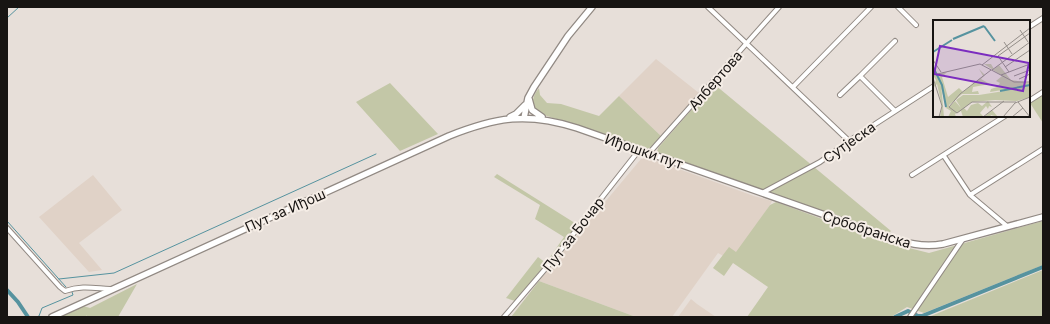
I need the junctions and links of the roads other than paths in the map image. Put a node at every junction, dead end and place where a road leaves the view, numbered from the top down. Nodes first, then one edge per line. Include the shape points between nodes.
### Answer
1 (592, 7) edge
2 (708, 7) edge
3 (779, 7) edge
4 (871, 7) edge
5 (898, 7) edge
6 (1043, 18) edge
7 (916, 25) dead end
8 (1030, 26) edge
9 (895, 41) dead end
10 (747, 43) junction
11 (860, 76) junction
12 (793, 87) junction
13 (933, 87) edge
14 (1043, 92) edge
15 (840, 95) dead end
16 (528, 100) junction
17 (1030, 100) edge
18 (895, 111) junction
19 (1004, 117) edge
20 (524, 118) junction
21 (504, 119) junction
22 (546, 119) junction
23 (849, 141) junction
24 (640, 149) junction
25 (1043, 149) edge
26 (650, 152) junction
27 (944, 156) junction
28 (912, 176) dead end
29 (762, 193) junction
30 (970, 195) junction
31 (1043, 217) edge
32 (1007, 226) junction
33 (7, 228) edge
34 (963, 238) junction
35 (113, 290) junction
36 (910, 316) edge
37 (52, 317) edge
38 (504, 317) edge

1 - 16 main road via 568,36
2 - 10 street
3 - 10 street, Албертова
4 - 12 street
5 - 7 street
6 - 8 street
9 - 11 street
10 - 12 street
10 - 26 street, Албертова
11 - 15 street
11 - 18 street
12 - 23 street
13 - 18 street, Сутјеска
14 - 17 street
16 - 20 main road
16 - 21 main road via 516,114
16 - 22 main road via 532,110
18 - 23 street, Сутјеска
19 - 27 street
20 - 21 main road, Пут за Иђош
20 - 22 main road, Иђошки пут
21 - 35 main road, Пут за Иђош via 481,124 449,136
22 - 24 main road, Иђошки пут
23 - 29 street, Сутјеска via 820,162
24 - 26 main road, Иђошки пут
24 - 38 street, Пут за Бочар via 552,261
25 - 30 street
26 - 29 main road, Иђошки пут
27 - 28 street
27 - 30 street
29 - 34 main road, Србобранска via 920,246
30 - 32 street
31 - 32 main road, Србобранска
32 - 34 main road, Србобранска
33 - 35 street via 65,291 81,287
34 - 36 street
35 - 37 main road, Пут за Иђош

